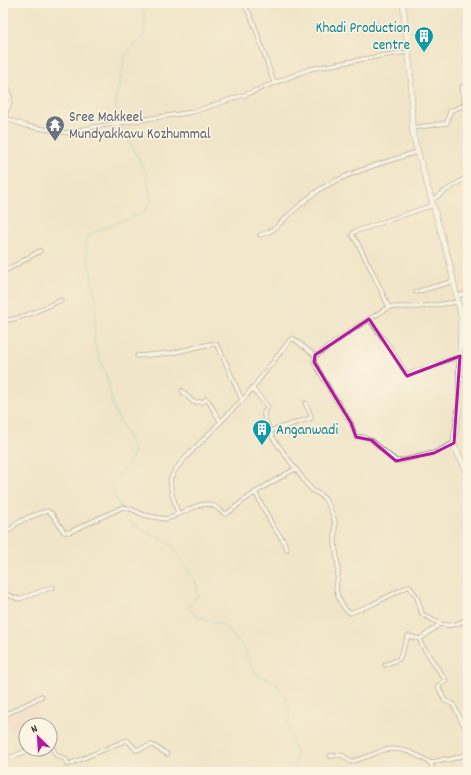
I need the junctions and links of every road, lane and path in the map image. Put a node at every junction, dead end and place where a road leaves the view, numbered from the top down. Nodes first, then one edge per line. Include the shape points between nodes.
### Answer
1 (243, 3) edge
2 (403, 3) edge
3 (408, 52) junction
4 (3, 79) edge
5 (274, 83) junction
6 (468, 86) edge
7 (3, 117) edge
8 (412, 128) junction
9 (417, 152) junction
10 (468, 176) edge
11 (432, 203) junction
12 (260, 235) dead end
13 (40, 251) dead end
14 (3, 272) edge
15 (454, 281) junction
16 (416, 292) dead end
17 (468, 292) edge
18 (457, 296) junction
19 (61, 300) dead end
20 (458, 302) junction
21 (389, 307) junction
22 (369, 319) junction
23 (3, 321) edge
24 (315, 355) junction
25 (137, 356) dead end
26 (460, 356) junction
27 (468, 378) edge
28 (458, 380) junction
29 (252, 388) junction
30 (182, 391) dead end
31 (242, 400) junction
32 (305, 403) dead end
33 (221, 422) junction
34 (270, 431) junction
35 (454, 443) junction
36 (295, 469) junction
37 (468, 473) edge
38 (255, 492) junction
39 (177, 514) junction
40 (3, 534) edge
41 (287, 549) dead end
42 (53, 587) dead end
43 (3, 595) edge
44 (468, 618) edge
45 (440, 624) junction
46 (420, 639) junction
47 (385, 665) dead end
48 (42, 696) dead end
49 (3, 716) edge
50 (468, 722) edge
51 (18, 754) edge
52 (167, 754) dead end
53 (468, 754) edge
54 (58, 756) edge
55 (330, 756) dead end
56 (3, 760) edge
57 (431, 763) junction
58 (433, 772) edge

1 - 5 street via 254,24
2 - 3 main road
3 - 5 street via 310,69
3 - 8 main road
4 - 7 street via 11,100
5 - 7 street via 193,112 68,133 26,126
6 - 8 street via 462,87 465,105 450,111 446,123
8 - 9 main road
9 - 11 main road
9 - 12 street via 355,172 321,189 275,228
10 - 11 street
11 - 15 main road
11 - 21 street via 354,232 352,235
13 - 14 street
15 - 16 street
15 - 18 main road
17 - 18 street
18 - 20 main road
19 - 23 street via 37,312
20 - 21 street via 418,307
20 - 26 main road via 461,316
21 - 22 street
22 - 24 street
22 - 26 street via 408,374
24 - 29 street via 291,339
24 - 35 street via 314,362 351,423 356,437 371,440 396,461 434,453
25 - 31 street via 172,353 216,344
26 - 28 main road
27 - 28 street
28 - 35 main road via 459,407
29 - 31 street
29 - 34 street via 268,407 264,416
30 - 33 street via 193,402 203,402 206,399
31 - 33 street
32 - 34 street via 311,418
33 - 39 street via 186,457 170,480
34 - 36 street
35 - 37 main road
36 - 38 street
36 - 45 street via 314,491 324,498 335,522 338,565 336,590 345,609 350,613 410,586 417,597 422,614
38 - 39 street via 228,513 224,514 217,507 205,504
38 - 41 street
39 - 40 street via 166,519 122,508 72,531 64,532 47,511 23,520
42 - 43 street via 18,599
44 - 45 street via 449,626
45 - 46 street
46 - 47 street via 408,636 400,659
46 - 50 street via 446,681 438,686 445,701 453,704 463,724
48 - 49 street
51 - 56 street
52 - 54 street via 152,745 136,750 127,740 67,765 67,760
53 - 57 street
55 - 57 street via 342,755 351,762 384,750 396,749 406,750
57 - 58 street

